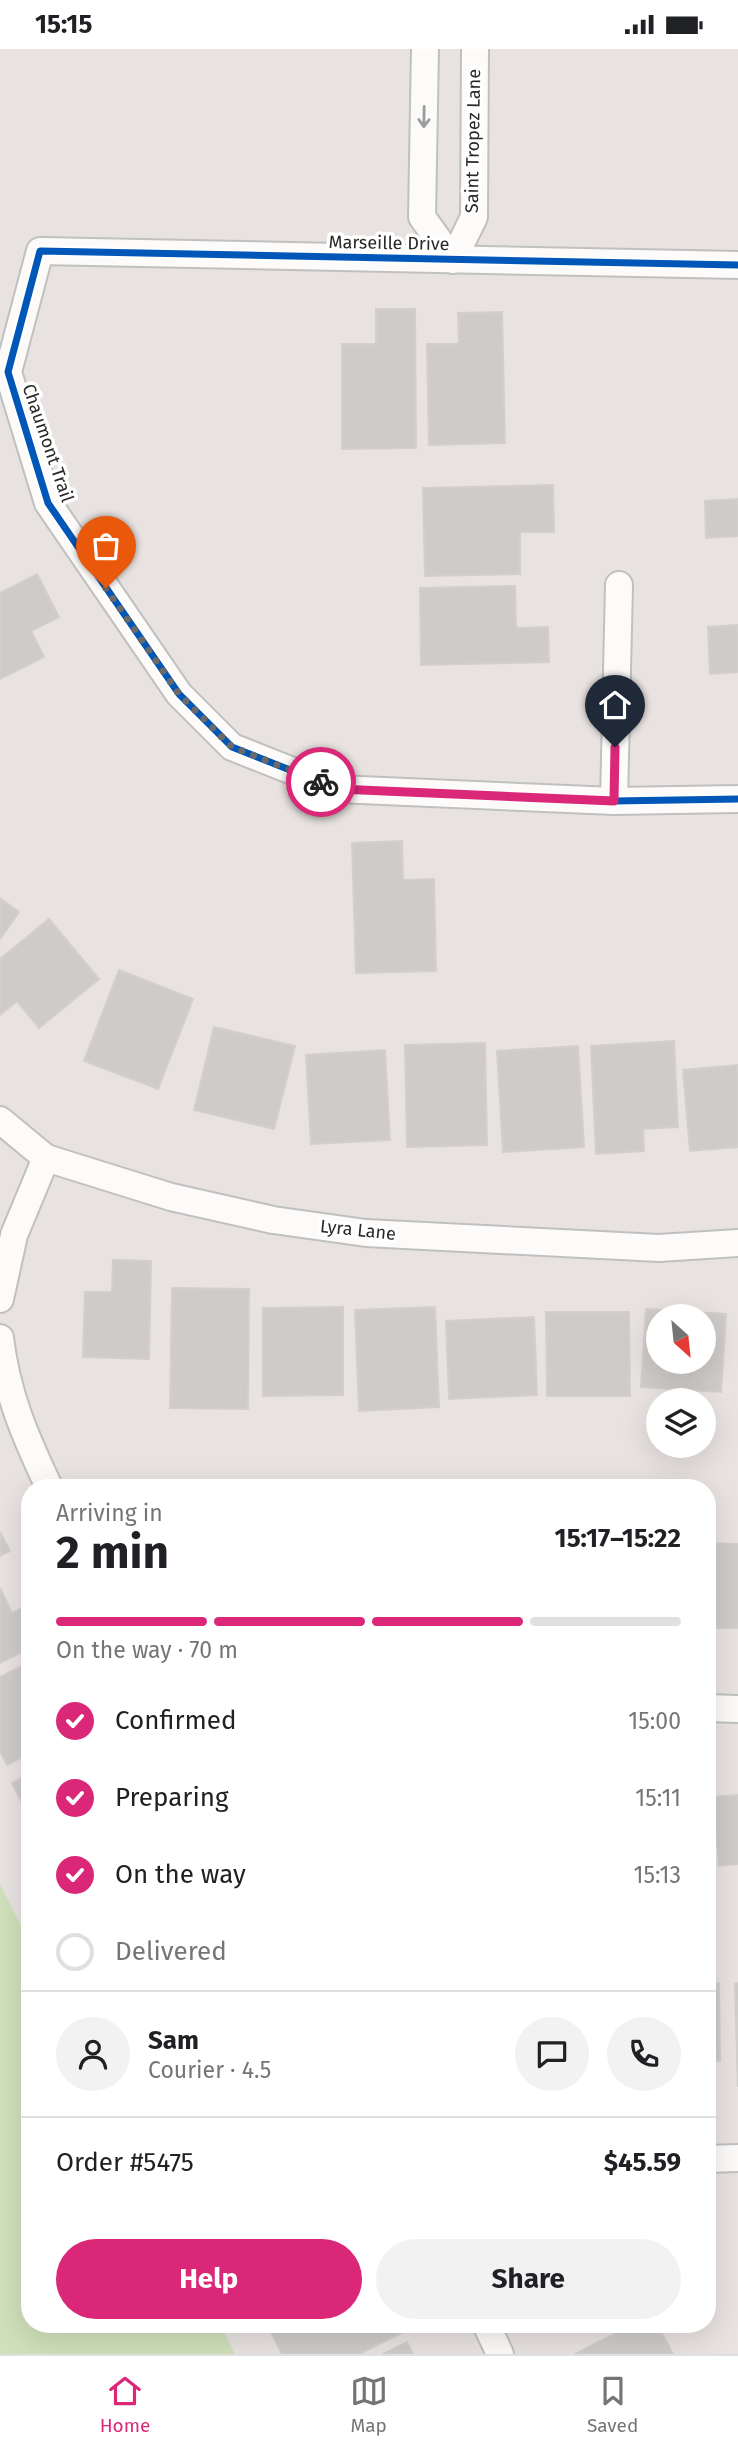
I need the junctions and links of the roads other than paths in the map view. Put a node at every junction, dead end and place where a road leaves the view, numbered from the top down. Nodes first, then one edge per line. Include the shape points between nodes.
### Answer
1 (425, 49) edge
2 (475, 49) edge
3 (40, 251) joint
4 (453, 260) junction
5 (738, 265) edge
6 (618, 585) dead end
7 (738, 799) edge
8 (614, 801) junction
9 (0, 1120) edge
10 (46, 1158) junction
11 (738, 1243) edge
12 (0, 1299) edge
13 (0, 1339) edge
14 (45, 1479) edge
15 (716, 1708) edge
16 (738, 1709) edge
17 (738, 2158) edge
18 (716, 2159) edge
19 (490, 2333) edge
20 (500, 2354) edge

1 -> 4 street via 422,217
2 - 4 street, Saint Tropez Lane via 474,217
3 - 4 street, Marseille Drive
3 - 8 street, Chaumont Trail via 8,372 48,503 179,694 232,747 338,789
4 - 5 street, Marseille Drive
6 - 8 street
7 - 8 street, Chaumont Trail
9 - 10 street, Lyra Lane
10 - 11 street, Lyra Lane via 171,1197 273,1220 366,1233 659,1248
10 - 12 street via 14,1234
13 - 14 street via 5,1375 22,1430
15 - 16 street
17 - 18 street
19 - 20 street

